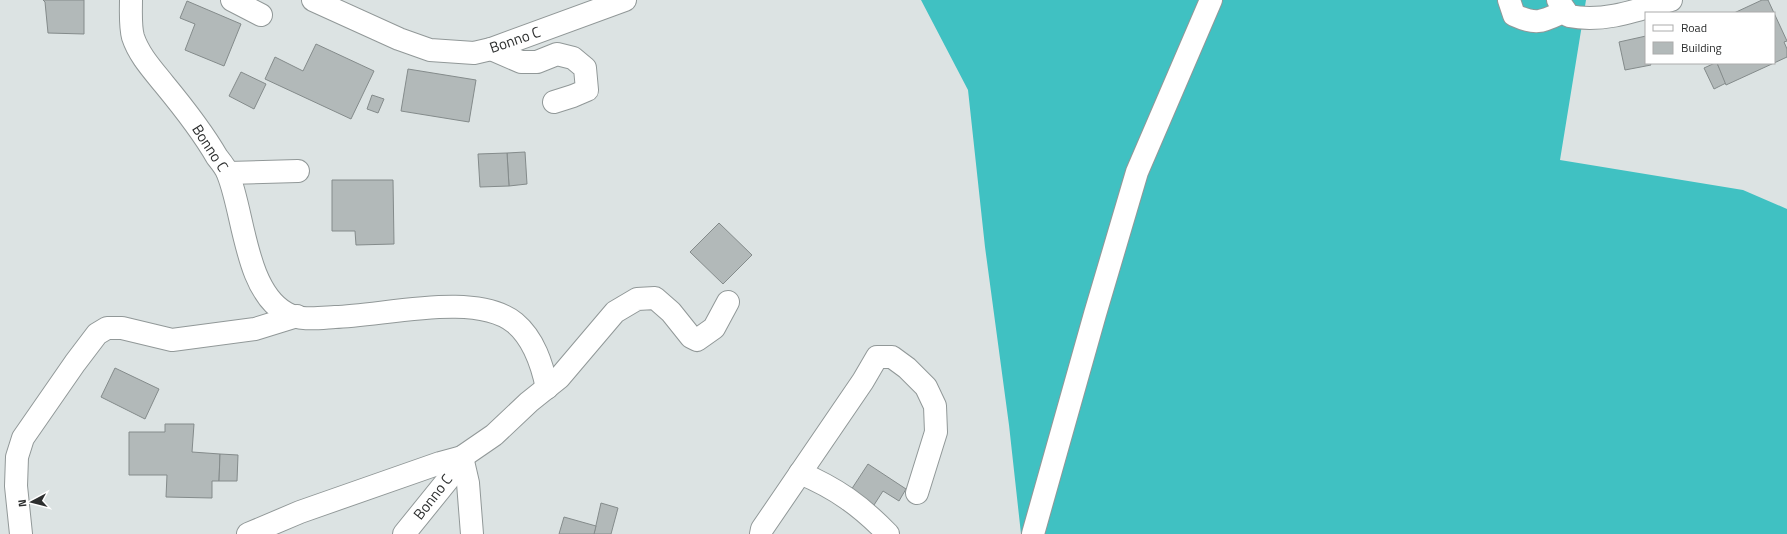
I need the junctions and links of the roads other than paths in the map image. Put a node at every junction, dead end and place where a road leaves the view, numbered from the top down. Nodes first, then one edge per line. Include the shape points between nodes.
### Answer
1 (131, 0) edge
2 (232, 0) edge
3 (313, 0) edge
4 (625, 0) edge
5 (1211, 0) edge
6 (1510, 0) edge
7 (1671, 0) edge
8 (1561, 6) edge
9 (1633, 6) edge
10 (261, 14) dead end
11 (491, 49) junction
12 (554, 102) dead end
13 (298, 171) dead end
14 (228, 173) junction
15 (728, 302) dead end
16 (297, 316) junction
17 (547, 388) junction
18 (462, 459) junction
19 (800, 473) junction
20 (917, 493) dead end
21 (21, 534) edge
22 (248, 534) edge
23 (404, 534) edge
24 (472, 534) edge
25 (761, 534) edge
26 (888, 534) edge
27 (1033, 534) edge

1 - 14 street, Bonno C via 133,36 143,58 209,143
2 - 10 street
3 - 11 street, Bonno C via 399,39 430,50 474,53
4 - 11 street, Bonno C
5 - 27 street via 1137,172
6 - 8 street via 1514,15 1524,20 1542,22
7 - 9 street
8 - 9 street via 1569,16 1585,19 1606,17
11 - 12 street via 521,62 537,62 557,54 572,58 585,68 587,90
13 - 14 street
14 - 16 street, Bonno C via 257,279 277,306 286,313
15 - 17 street via 714,328 697,340 691,337 671,312 655,298 637,299 615,312 559,378
16 - 17 street via 341,317 449,306 487,310 508,319 524,332 536,350
16 - 21 street via 255,329 172,340 122,328 107,328 97,334 23,438 17,457 16,472
17 - 18 street via 494,435
18 - 22 street via 440,463
18 - 23 street, Bonno C
18 - 24 street via 468,483
19 - 20 street via 877,357 892,357 926,388 935,406 936,432
19 - 25 street
19 - 26 street via 820,481 856,503

